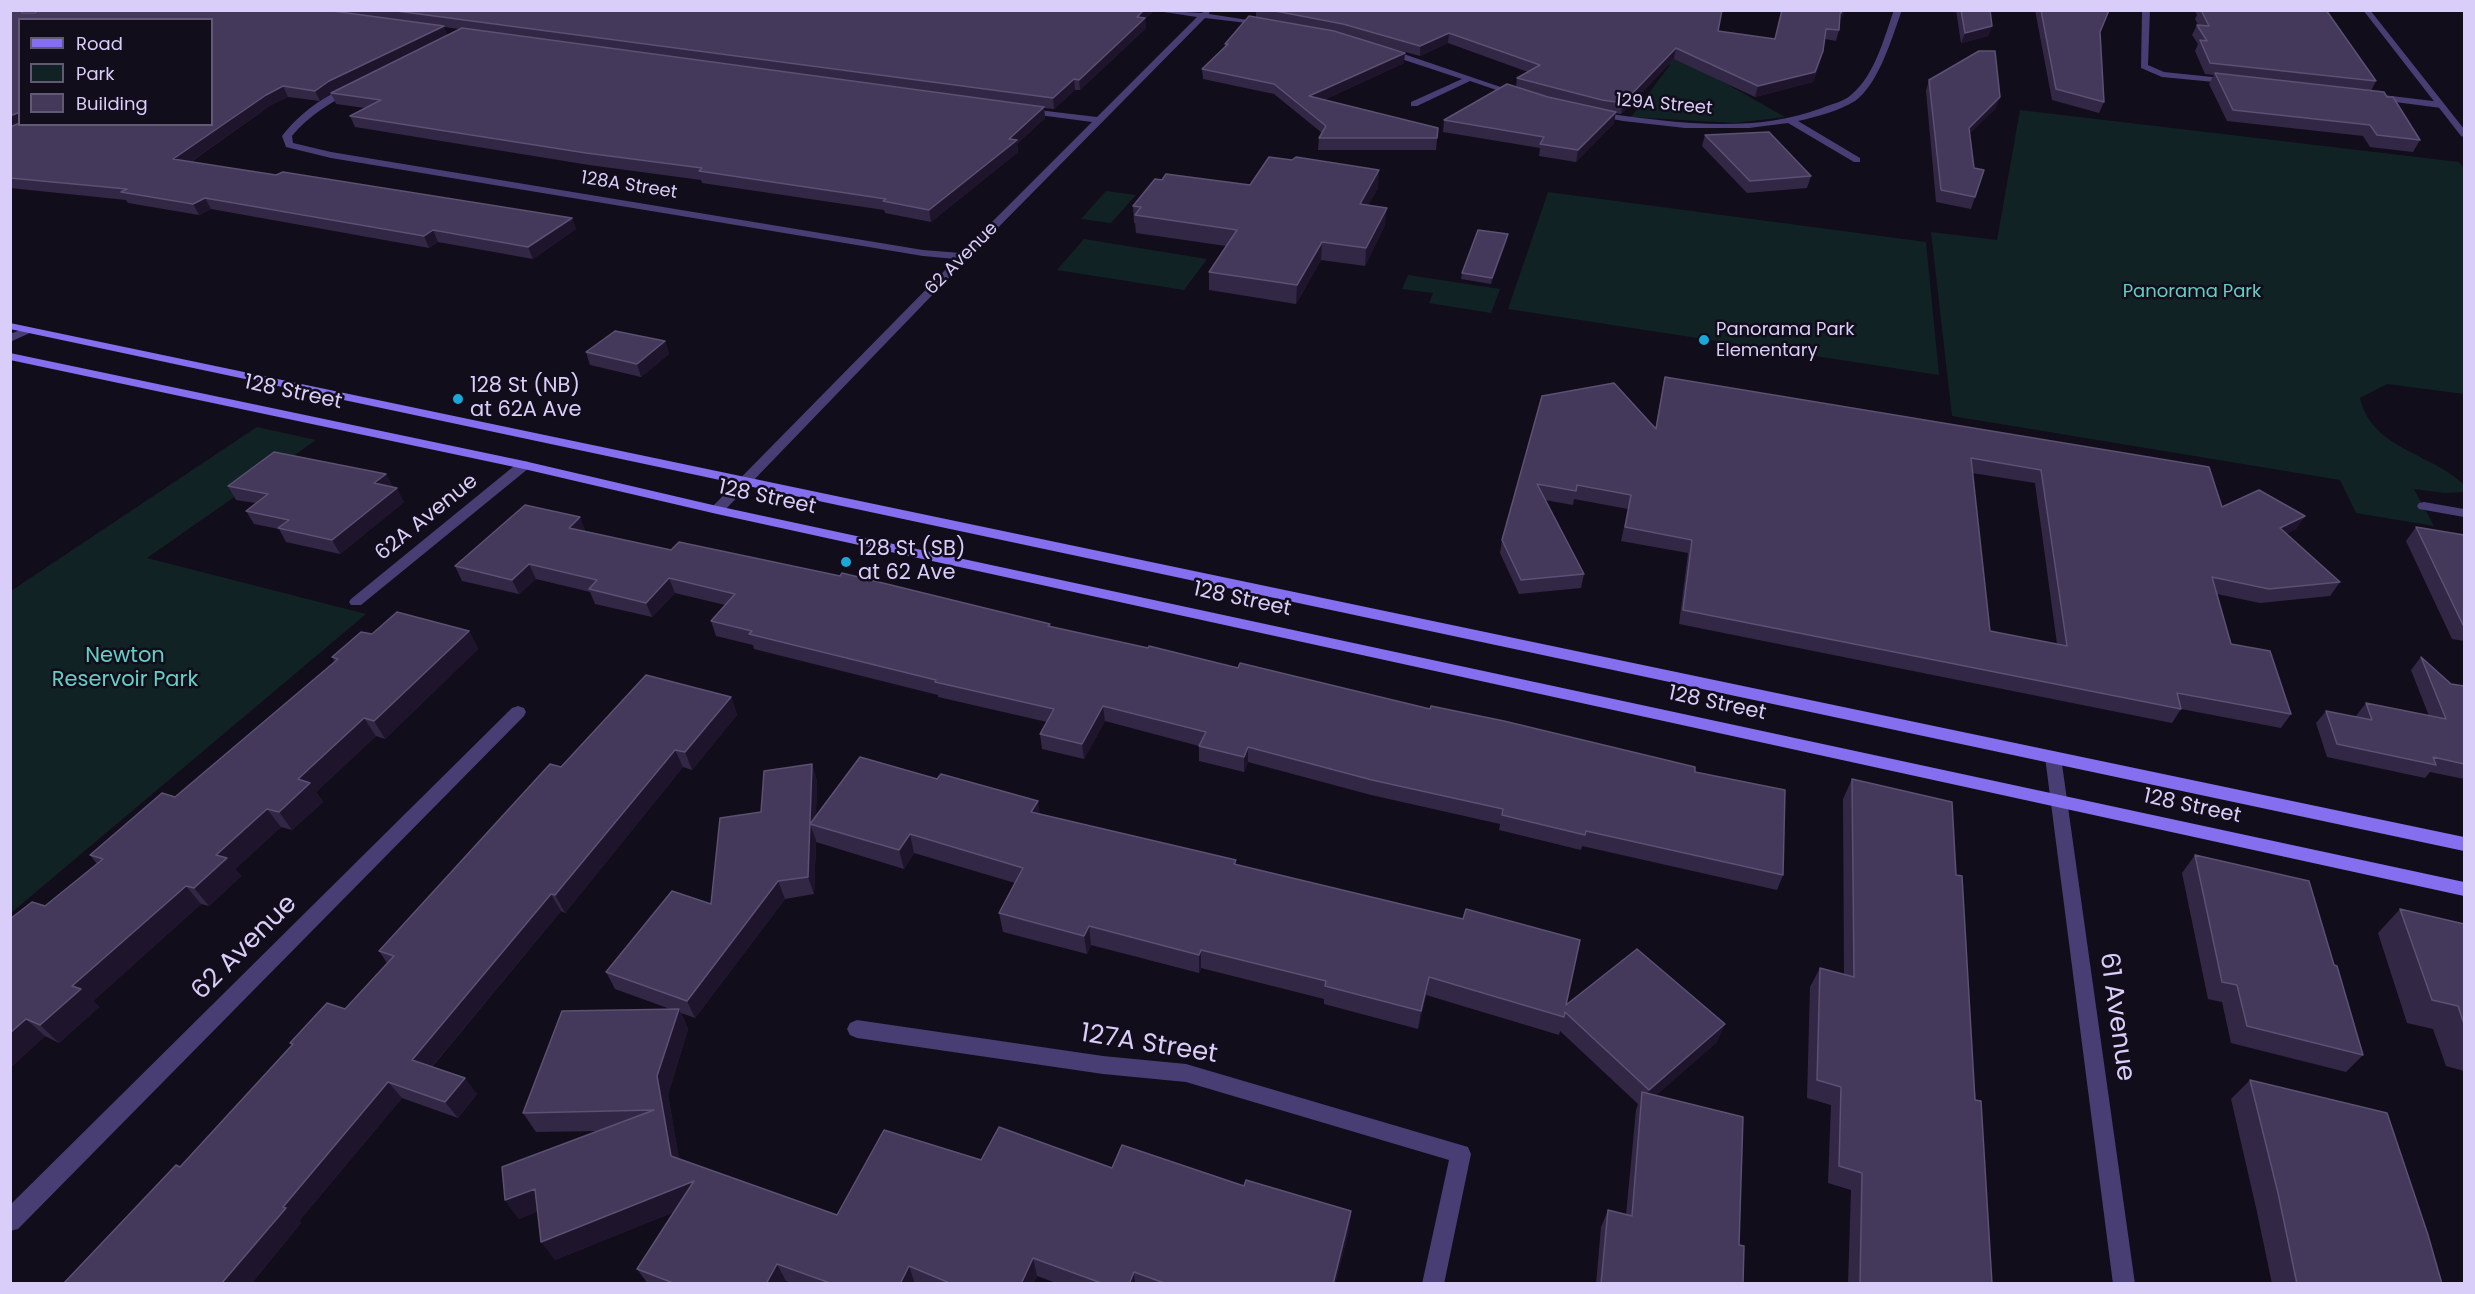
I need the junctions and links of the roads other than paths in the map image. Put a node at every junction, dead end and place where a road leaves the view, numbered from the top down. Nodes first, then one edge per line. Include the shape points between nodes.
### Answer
1 (1153, 10) edge
2 (1898, 10) edge
3 (2146, 10) edge
4 (2366, 10) edge
5 (1206, 13) edge
6 (1269, 24) edge
7 (1381, 50) edge
8 (1468, 79) junction
9 (2244, 83) edge
10 (359, 85) edge
11 (2363, 96) edge
12 (1530, 98) edge
13 (1414, 104) dead end
14 (2441, 105) junction
15 (1011, 108) edge
16 (1584, 112) edge
17 (1098, 120) junction
18 (1791, 121) junction
19 (2464, 134) edge
20 (1857, 160) dead end
21 (964, 256) junction
22 (10, 326) edge
23 (28, 330) junction
24 (10, 339) edge
25 (10, 356) edge
26 (524, 465) junction
27 (746, 480) junction
28 (2424, 506) dead end
29 (717, 510) junction
30 (2464, 513) edge
31 (357, 602) dead end
32 (518, 712) dead end
33 (2053, 757) junction
34 (2059, 802) junction
35 (2464, 844) edge
36 (2464, 889) edge
37 (857, 1029) dead end
38 (10, 1221) edge
39 (1433, 1284) edge
40 (2124, 1284) edge

1 - 5 street
2 - 18 street via 1875,69 1854,97 1824,112
3 - 9 street via 2144,66 2162,74
4 - 14 street
5 - 6 street
5 - 17 street, 62 Avenue
7 - 8 street
8 - 12 street
8 - 13 street
10 - 21 street, 128A Street via 291,130 287,136 289,145 923,254
11 - 14 street
14 - 19 street
15 - 17 street
16 - 18 street, 129A Street via 1690,127
17 - 21 street, 62 Avenue
18 - 20 street
21 - 27 street, 62 Avenue
22 - 23 main road, 128 Street
23 - 24 street
23 - 27 main road, 128 Street
25 - 26 main road, 128 Street
26 - 29 main road, 128 Street
26 - 31 street, 62A Avenue
27 - 29 street, 62 Avenue
27 - 33 main road, 128 Street
28 - 30 street
29 - 34 main road, 128 Street
32 - 38 street, 62 Avenue
33 - 34 street, 61 Avenue
33 - 35 main road, 128 Street
34 - 36 main road, 128 Street
34 - 40 street, 61 Avenue
37 - 39 street, 127A Street via 1103,1065 1186,1073 1461,1154

